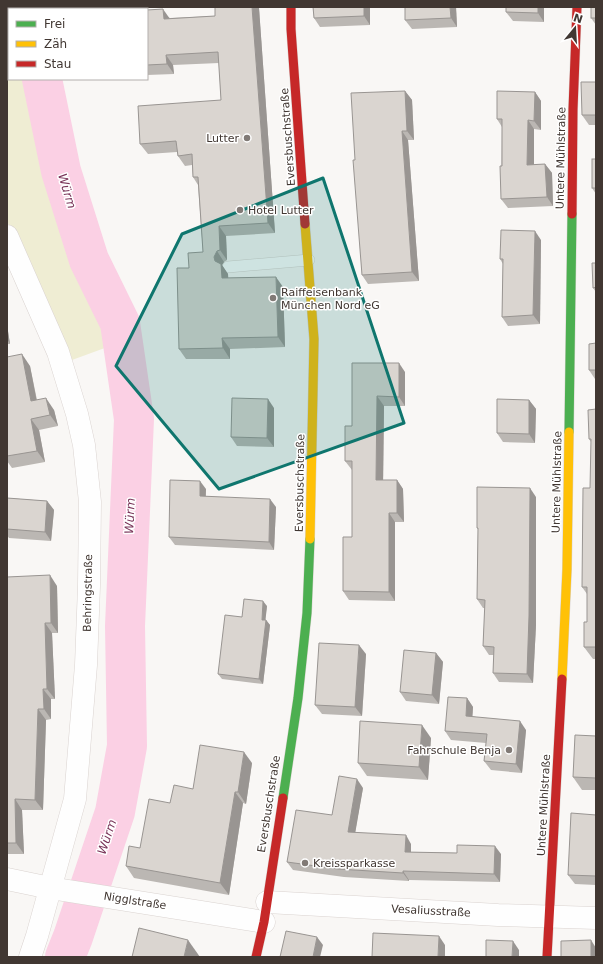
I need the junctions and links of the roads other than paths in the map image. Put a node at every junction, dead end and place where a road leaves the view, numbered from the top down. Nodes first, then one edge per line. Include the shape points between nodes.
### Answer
1 (291, 7) edge
2 (577, 7) edge
3 (7, 236) edge
4 (309, 260) junction
5 (228, 267) dead end
6 (7, 879) edge
7 (58, 888) junction
8 (265, 912) junction
9 (550, 916) junction
10 (596, 918) edge
11 (30, 957) edge
12 (256, 957) edge
13 (547, 957) edge

1 - 4 street, Eversbuschstraße
2 - 9 street, Untere Mühlstraße via 573,109 567,569
3 - 7 street, Behringstraße via 60,359 84,445 90,502 86,665 75,799
4 - 5 lane
4 - 8 street, Eversbuschstraße via 314,339 307,613 298,698
6 - 7 street, Nigglstraße
7 - 8 street, Nigglstraße via 125,899
7 - 11 street, Behringstraße
8 - 9 street, Vesaliusstraße
8 - 12 street, Eversbuschstraße
9 - 10 street, Vesaliusstraße
9 - 13 street, Untere Mühlstraße

